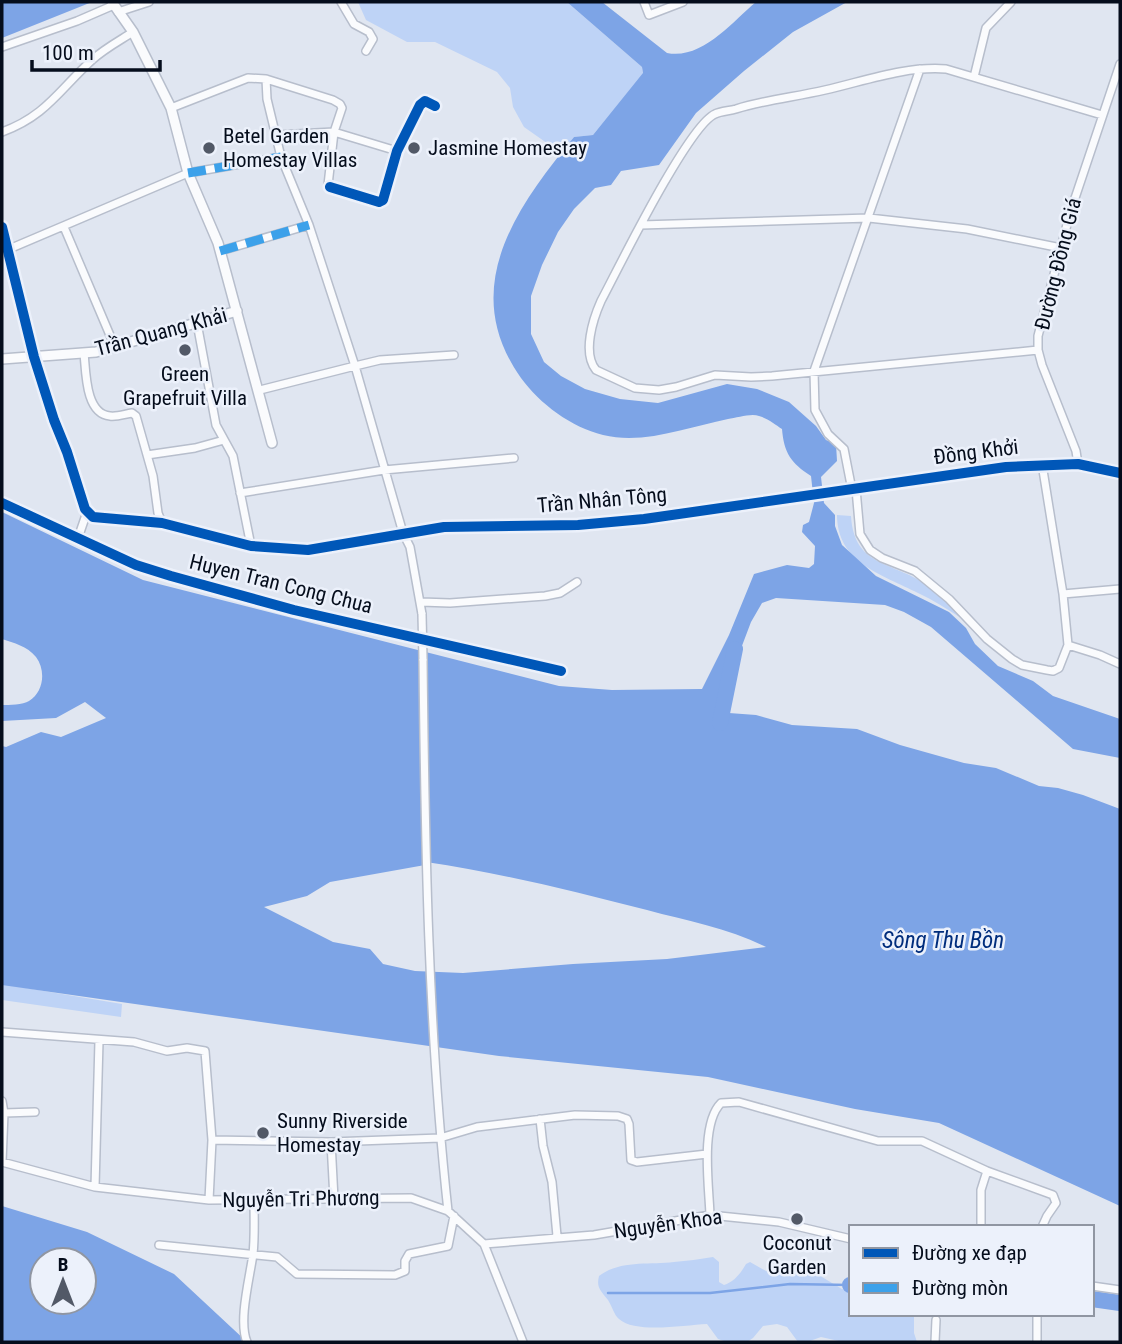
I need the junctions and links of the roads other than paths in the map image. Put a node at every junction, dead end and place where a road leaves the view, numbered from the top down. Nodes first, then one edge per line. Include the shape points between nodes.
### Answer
1 (149, 2) edge
2 (341, 2) edge
3 (644, 2) edge
4 (683, 2) edge
5 (1011, 2) edge
6 (115, 6) edge
7 (133, 32) junction
8 (2, 47) edge
9 (366, 51) dead end
10 (1120, 67) edge
11 (920, 69) junction
12 (974, 77) junction
13 (266, 79) junction
14 (435, 106) dead end
15 (171, 108) junction
16 (1102, 116) junction
17 (2, 132) edge
18 (334, 132) junction
19 (276, 135) junction
20 (397, 151) junction
21 (281, 157) junction
22 (188, 173) junction
23 (869, 218) junction
24 (309, 225) junction
25 (641, 225) junction
26 (64, 226) junction
27 (2, 228) edge
28 (1061, 248) junction
29 (5, 251) edge
30 (220, 251) junction
31 (237, 311) junction
32 (197, 323) junction
33 (115, 347) junction
34 (1038, 350) junction
35 (84, 353) junction
36 (454, 355) dead end
37 (34, 358) junction
38 (2, 359) edge
39 (355, 366) junction
40 (814, 371) junction
41 (260, 390) junction
42 (225, 440) junction
43 (272, 443) dead end
44 (147, 456) junction
45 (514, 458) dead end
46 (1042, 464) junction
47 (1079, 464) junction
48 (384, 470) junction
49 (1120, 473) edge
50 (854, 490) junction
51 (836, 492) joint
52 (240, 493) junction
53 (2, 503) edge
54 (87, 512) junction
55 (162, 523) junction
56 (403, 533) junction
57 (78, 538) junction
58 (251, 546) junction
59 (577, 582) dead end
60 (1120, 589) edge
61 (1063, 594) junction
62 (421, 603) junction
63 (1068, 645) junction
64 (1120, 664) edge
65 (561, 671) dead end
66 (2, 1032) edge
67 (99, 1041) junction
68 (2, 1101) edge
69 (35, 1112) dead end
70 (4, 1113) junction
71 (540, 1119) junction
72 (440, 1138) junction
73 (212, 1140) junction
74 (331, 1142) junction
75 (707, 1154) junction
76 (2, 1162) edge
77 (987, 1171) junction
78 (95, 1187) junction
79 (254, 1198) junction
80 (334, 1199) junction
81 (209, 1200) junction
82 (451, 1214) junction
83 (710, 1215) junction
84 (981, 1225) edge
85 (1043, 1225) edge
86 (557, 1236) junction
87 (849, 1239) edge
88 (484, 1244) junction
89 (159, 1245) dead end
90 (253, 1253) junction
91 (1094, 1286) edge
92 (1120, 1290) edge
93 (1037, 1316) edge
94 (936, 1320) dead end
95 (247, 1342) edge
96 (523, 1342) edge
97 (935, 1342) edge
98 (1037, 1342) edge

1 - 6 street
2 - 9 street via 354,24 373,39
3 - 4 street via 649,15
5 - 12 street via 986,28
6 - 7 street
6 - 8 street
7 - 15 street
7 - 17 street via 95,57 45,109
10 - 16 street, Đường Đồng Giá
11 - 12 street via 946,69
11 - 23 street
11 - 25 street via 751,103 707,118
12 - 16 street
13 - 15 street via 248,78
13 - 18 street via 340,104
13 - 19 street
14 - 20 street via 425,101 419,105
15 - 22 street
16 - 28 street, Đường Đồng Giá
18 - 19 street
18 - 20 street
18 - 20 street via 328,185 379,202 385,197
19 - 21 street
21 - 22 street
21 - 24 street
22 - 26 street
22 - 30 street
23 - 25 street
23 - 28 street via 967,229
23 - 40 street
24 - 30 street
24 - 39 street
25 - 40 street via 594,317 591,352 596,370 635,388 659,390 715,375
26 - 29 street
26 - 33 street
27 - 29 street
28 - 34 street, Đường Đồng Giá
29 - 37 street
30 - 31 street
31 - 32 street, Trần Quang Khải
31 - 41 street
32 - 33 street, Trần Quang Khải
32 - 42 street via 216,425
33 - 35 street, Trần Quang Khải
34 - 40 street
34 - 47 street, Đường Đồng Giá
35 - 37 street, Trần Quang Khải
35 - 44 street via 89,399 106,416 134,414
36 - 39 street
37 - 38 street, Trần Quang Khải
37 - 54 street
39 - 41 street
39 - 48 street
40 - 50 street via 815,410 828,434 844,449
41 - 43 street
42 - 44 street
42 - 52 street
44 - 55 street
45 - 48 street
46 - 47 street, Đồng Khởi
46 - 50 street, Đồng Khởi via 979,469
46 - 61 street
47 - 49 street, Đồng Khởi
48 - 52 street
48 - 56 street
50 - 51 street, Đồng Khởi
50 - 63 street via 860,534 870,550 915,571 1012,659 1054,671
51 - 56 street, Trần Nhân Tông via 613,522 444,527
52 - 58 street
53 - 57 street, Huyen Tran Cong Chua
54 - 55 street, Trần Nhân Tông via 93,517
54 - 57 street
55 - 58 street, Trần Nhân Tông
56 - 58 street, Trần Nhân Tông via 308,550
56 - 62 street
57 - 65 street, Huyen Tran Cong Chua via 136,565 294,610
59 - 62 street via 545,596
60 - 61 street
61 - 63 street
62 - 72 street, bridge via 425,864
63 - 64 street
66 - 67 street
67 - 73 street via 134,1042 167,1051 205,1051
67 - 78 street
68 - 70 street
69 - 70 street
70 - 76 street
71 - 72 street via 477,1127
71 - 75 street via 624,1117 629,1124 631,1160 637,1162
71 - 86 street
72 - 74 street
72 - 82 street
73 - 74 street
73 - 81 street
74 - 80 street
75 - 77 street via 714,1112 722,1103 739,1102 878,1141 922,1141
75 - 83 street
76 - 78 street, Nguyễn Tri Phương
77 - 84 street via 981,1190
77 - 85 street via 1053,1195 1056,1203
78 - 81 street, Nguyễn Tri Phương
79 - 80 street, Nguyễn Tri Phương
79 - 81 street, Nguyễn Tri Phương
79 - 90 street
80 - 82 street, Nguyễn Tri Phương via 411,1198
82 - 88 street, Nguyễn Tri Phương
82 - 90 street via 449,1245 409,1254 405,1271 398,1274 297,1274 281,1258
83 - 86 street, Nguyễn Khoa via 594,1235
83 - 87 street, Nguyễn Khoa via 779,1222
86 - 88 street, Nguyễn Khoa
88 - 96 street, Nguyễn Tri Phương
89 - 90 street
90 - 95 street via 246,1293
91 - 92 street
93 - 98 street
94 - 97 street

